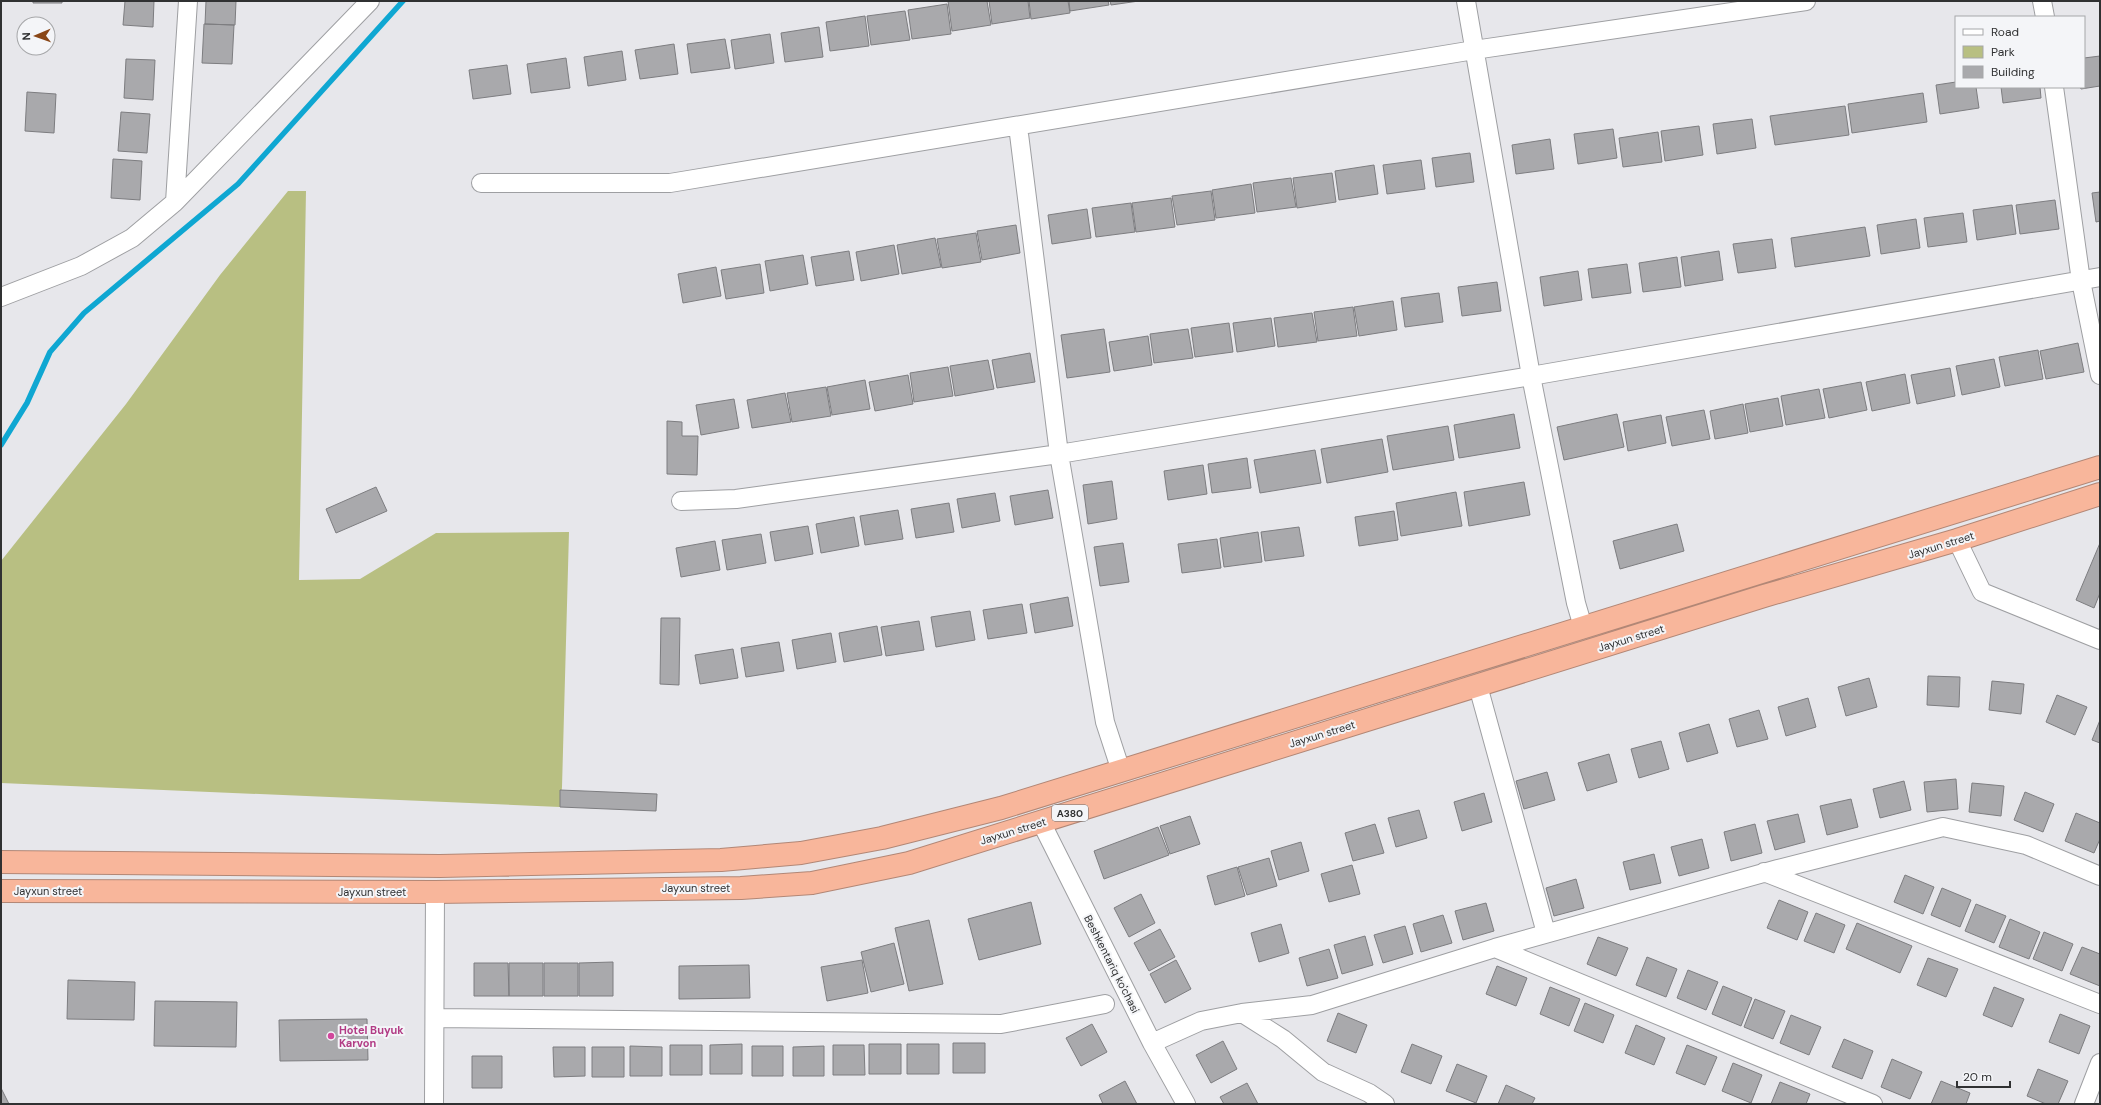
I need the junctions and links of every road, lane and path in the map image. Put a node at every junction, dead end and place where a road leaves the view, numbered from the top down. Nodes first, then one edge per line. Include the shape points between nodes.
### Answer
1 (188, 1) edge
2 (370, 1) edge
3 (1466, 1) edge
4 (1806, 1) edge
5 (2042, 1) edge
6 (2045, 16) edge
7 (1474, 50) junction
8 (2054, 88) edge
9 (1018, 126) junction
10 (481, 183) dead end
11 (175, 202) junction
12 (2100, 277) edge
13 (2081, 281) junction
14 (1, 297) edge
15 (2100, 375) edge
16 (1531, 376) junction
17 (1060, 454) junction
18 (2100, 467) edge
19 (2100, 494) edge
20 (681, 500) dead end
21 (1957, 540) junction
22 (1583, 626) junction
23 (2100, 640) edge
24 (1478, 686) junction
25 (1121, 771) junction
26 (1041, 822) junction
27 (1, 862) edge
28 (1764, 872) junction
29 (2100, 876) edge
30 (1, 891) edge
31 (435, 892) junction
32 (1546, 933) junction
33 (1495, 948) junction
34 (1104, 1004) dead end
35 (2100, 1004) edge
36 (1242, 1013) junction
37 (435, 1018) junction
38 (1152, 1043) junction
39 (2100, 1063) edge
40 (434, 1104) edge
41 (1186, 1104) edge
42 (1385, 1104) edge
43 (1873, 1104) edge
44 (2084, 1104) edge

1 - 11 street
2 - 11 street
3 - 7 street
4 - 7 street
5 - 6 street
7 - 9 street
7 - 16 street
8 - 13 street
9 - 10 street via 670,183
9 - 17 street
11 - 14 street via 132,238 81,266
12 - 13 street
13 - 15 street
13 - 16 street
16 - 17 street
16 - 22 street via 1576,603
17 - 20 street via 736,499
17 - 25 street via 1105,722
18 - 22 highway, A380
19 - 21 highway, Jayxun street / A380
21 - 23 street via 1982,592
21 - 24 highway, Jayxun street / A380 via 1764,596
22 - 25 highway, A380
24 - 26 highway, Jayxun street / A380
24 - 32 street
25 - 27 highway, A380 via 1000,808 882,838 801,853 721,860 440,866
26 - 31 highway, Jayxun street / A380 via 909,863 812,883 741,888
26 - 38 street, Beshkentariq ko'chasi
28 - 29 street via 1943,827 2026,845
28 - 32 street
28 - 35 street
30 - 31 highway, Jayxun street / A380
31 - 37 street
32 - 33 street
33 - 36 street via 1312,1005
33 - 43 street
34 - 37 street via 1001,1024
36 - 38 street via 1200,1021
36 - 42 street via 1283,1040 1323,1072 1369,1093
37 - 40 street
38 - 41 street, Beshkentariq ko'chasi
39 - 44 street

